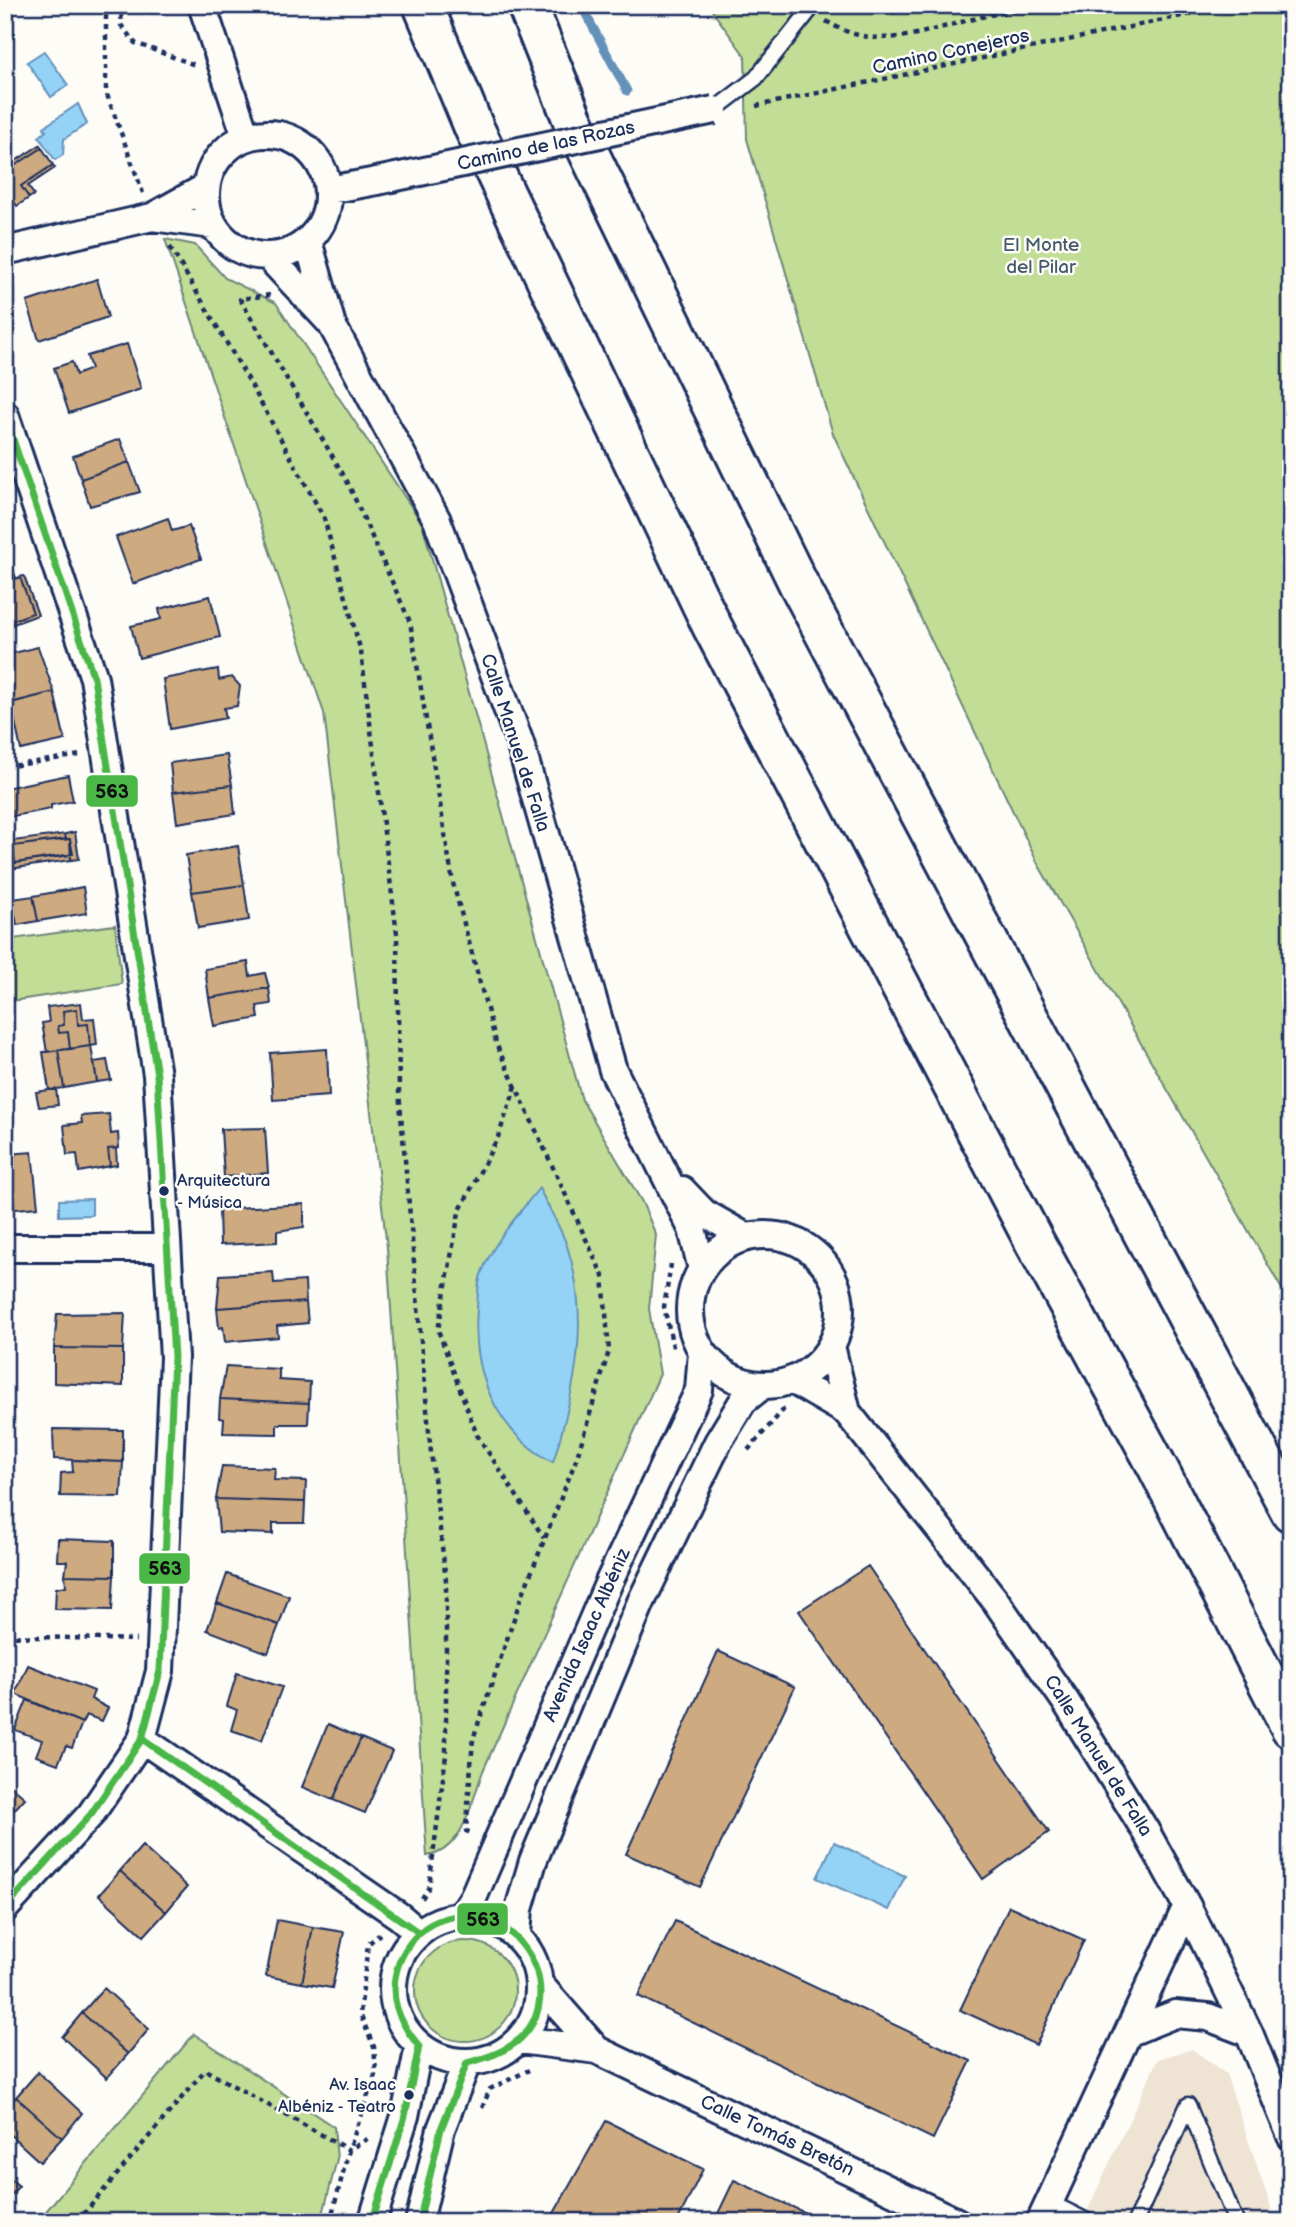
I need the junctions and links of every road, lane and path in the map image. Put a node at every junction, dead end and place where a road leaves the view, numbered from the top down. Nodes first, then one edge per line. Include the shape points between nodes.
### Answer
1 (106, 5) edge
2 (122, 5) edge
3 (202, 5) edge
4 (423, 5) edge
5 (527, 5) edge
6 (1043, 5) edge
7 (1234, 5) edge
8 (811, 8) edge
9 (222, 60) junction
10 (714, 110) junction
11 (246, 137) junction
12 (206, 187) junction
13 (329, 190) junction
14 (152, 217) junction
15 (213, 225) junction
16 (308, 241) junction
17 (5, 251) edge
18 (269, 257) junction
19 (281, 294) dead end
20 (332, 325) junction
21 (5, 415) edge
22 (106, 751) junction
23 (5, 767) edge
24 (516, 1086) junction
25 (666, 1173) junction
26 (746, 1237) junction
27 (5, 1248) edge
28 (166, 1248) junction
29 (702, 1269) junction
30 (831, 1346) junction
31 (702, 1352) junction
32 (792, 1380) junction
33 (763, 1385) junction
34 (846, 1412) junction
35 (1291, 1513) edge
36 (545, 1539) junction
37 (5, 1636) edge
38 (162, 1641) junction
39 (1273, 1693) junction
40 (1291, 1728) edge
41 (142, 1739) junction
42 (1291, 1752) edge
43 (497, 1845) junction
44 (1187, 1906) junction
45 (5, 1908) edge
46 (462, 1914) junction
47 (409, 1924) junction
48 (517, 1934) junction
49 (541, 1986) junction
50 (1128, 2033) junction
51 (1249, 2033) junction
52 (520, 2040) junction
53 (419, 2046) junction
54 (597, 2050) junction
55 (467, 2063) junction
56 (1291, 2136) edge
57 (349, 2150) junction
58 (1044, 2212) edge
59 (77, 2222) edge
60 (330, 2222) edge
61 (372, 2222) edge
62 (419, 2222) edge
63 (957, 2222) edge
64 (1089, 2222) edge
65 (1135, 2222) edge
66 (1236, 2222) edge

1 - 14 path via 106,92
2 - 9 path via 121,26 135,43 198,66
3 - 9 street
4 - 39 highway via 475,130 712,626
5 - 35 highway via 572,118 797,583
6 - 8 path via 974,18 915,37 867,37 839,29
7 - 10 path, Camino Conejeros via 766,105
8 - 10 lane via 756,78
9 - 11 street
10 - 13 street, Camino de las Rozas, bridge
11 - 12 street via 227,148 213,166
11 - 13 street via 284,135 301,143 325,172
12 - 14 street
12 - 15 street
13 - 16 street via 320,226
14 - 15 street
14 - 17 street
14 - 47 path via 324,518 361,652 397,934 399,1092 446,1581 446,1755 429,1887
15 - 18 street via 237,249
16 - 18 street
16 - 20 street, Calle Manuel de Falla
18 - 20 street, Calle Manuel de Falla
19 - 24 path via 240,299 347,481 410,622 453,883 497,1046
20 - 25 street, Calle Manuel de Falla via 437,520 520,743 613,1070
21 - 22 street via 94,678
22 - 23 path
22 - 28 street via 157,1075
24 - 36 path via 603,1276 609,1351 576,1460
24 - 36 path via 498,1137 459,1212 438,1330 477,1434
25 - 26 street, Calle Manuel de Falla via 704,1213
25 - 29 street, Calle Manuel de Falla via 692,1229
26 - 29 street via 721,1249
26 - 30 street via 789,1238 824,1263 841,1303
27 - 28 street
28 - 38 street via 174,1357
29 - 31 street via 691,1296 691,1325
30 - 32 street via 815,1366
30 - 34 street, Calle Manuel de Falla
31 - 33 street via 719,1370 739,1381
31 - 43 street, Avenida Isaac Albéniz via 699,1390 609,1582
32 - 33 street
32 - 34 street, Calle Manuel de Falla
33 - 48 street, Avenida Isaac Albéniz via 743,1401 718,1442 640,1602 533,1861
34 - 44 street, Calle Manuel de Falla via 995,1600 1145,1829
36 - 43 path via 474,1739 466,1831
37 - 38 path
38 - 41 street via 160,1671
39 - 40 highway
39 - 42 highway
41 - 45 street via 91,1814
41 - 47 street
43 - 46 street, Avenida Isaac Albéniz
44 - 50 street
44 - 51 street, Calle Manuel de Falla
46 - 47 street
46 - 48 street via 492,1919
47 - 53 street via 393,1976 394,2002 403,2026
47 - 57 path via 368,1944 360,2014 374,2048 376,2072
48 - 49 street via 534,1958
49 - 52 street via 536,2015
49 - 54 street, Calle Tomás Bretón
50 - 51 street via 1175,2014 1208,2017
50 - 58 street
51 - 56 street, Calle Manuel de Falla
52 - 54 street, Calle Tomás Bretón
52 - 55 street via 496,2057
53 - 55 street via 442,2059
53 - 61 street via 405,2116
54 - 63 street, Calle Tomás Bretón
55 - 62 street via 441,2129
57 - 59 path via 205,2070
57 - 60 path
58 - 64 lane
65 - 66 lane via 1188,2105

